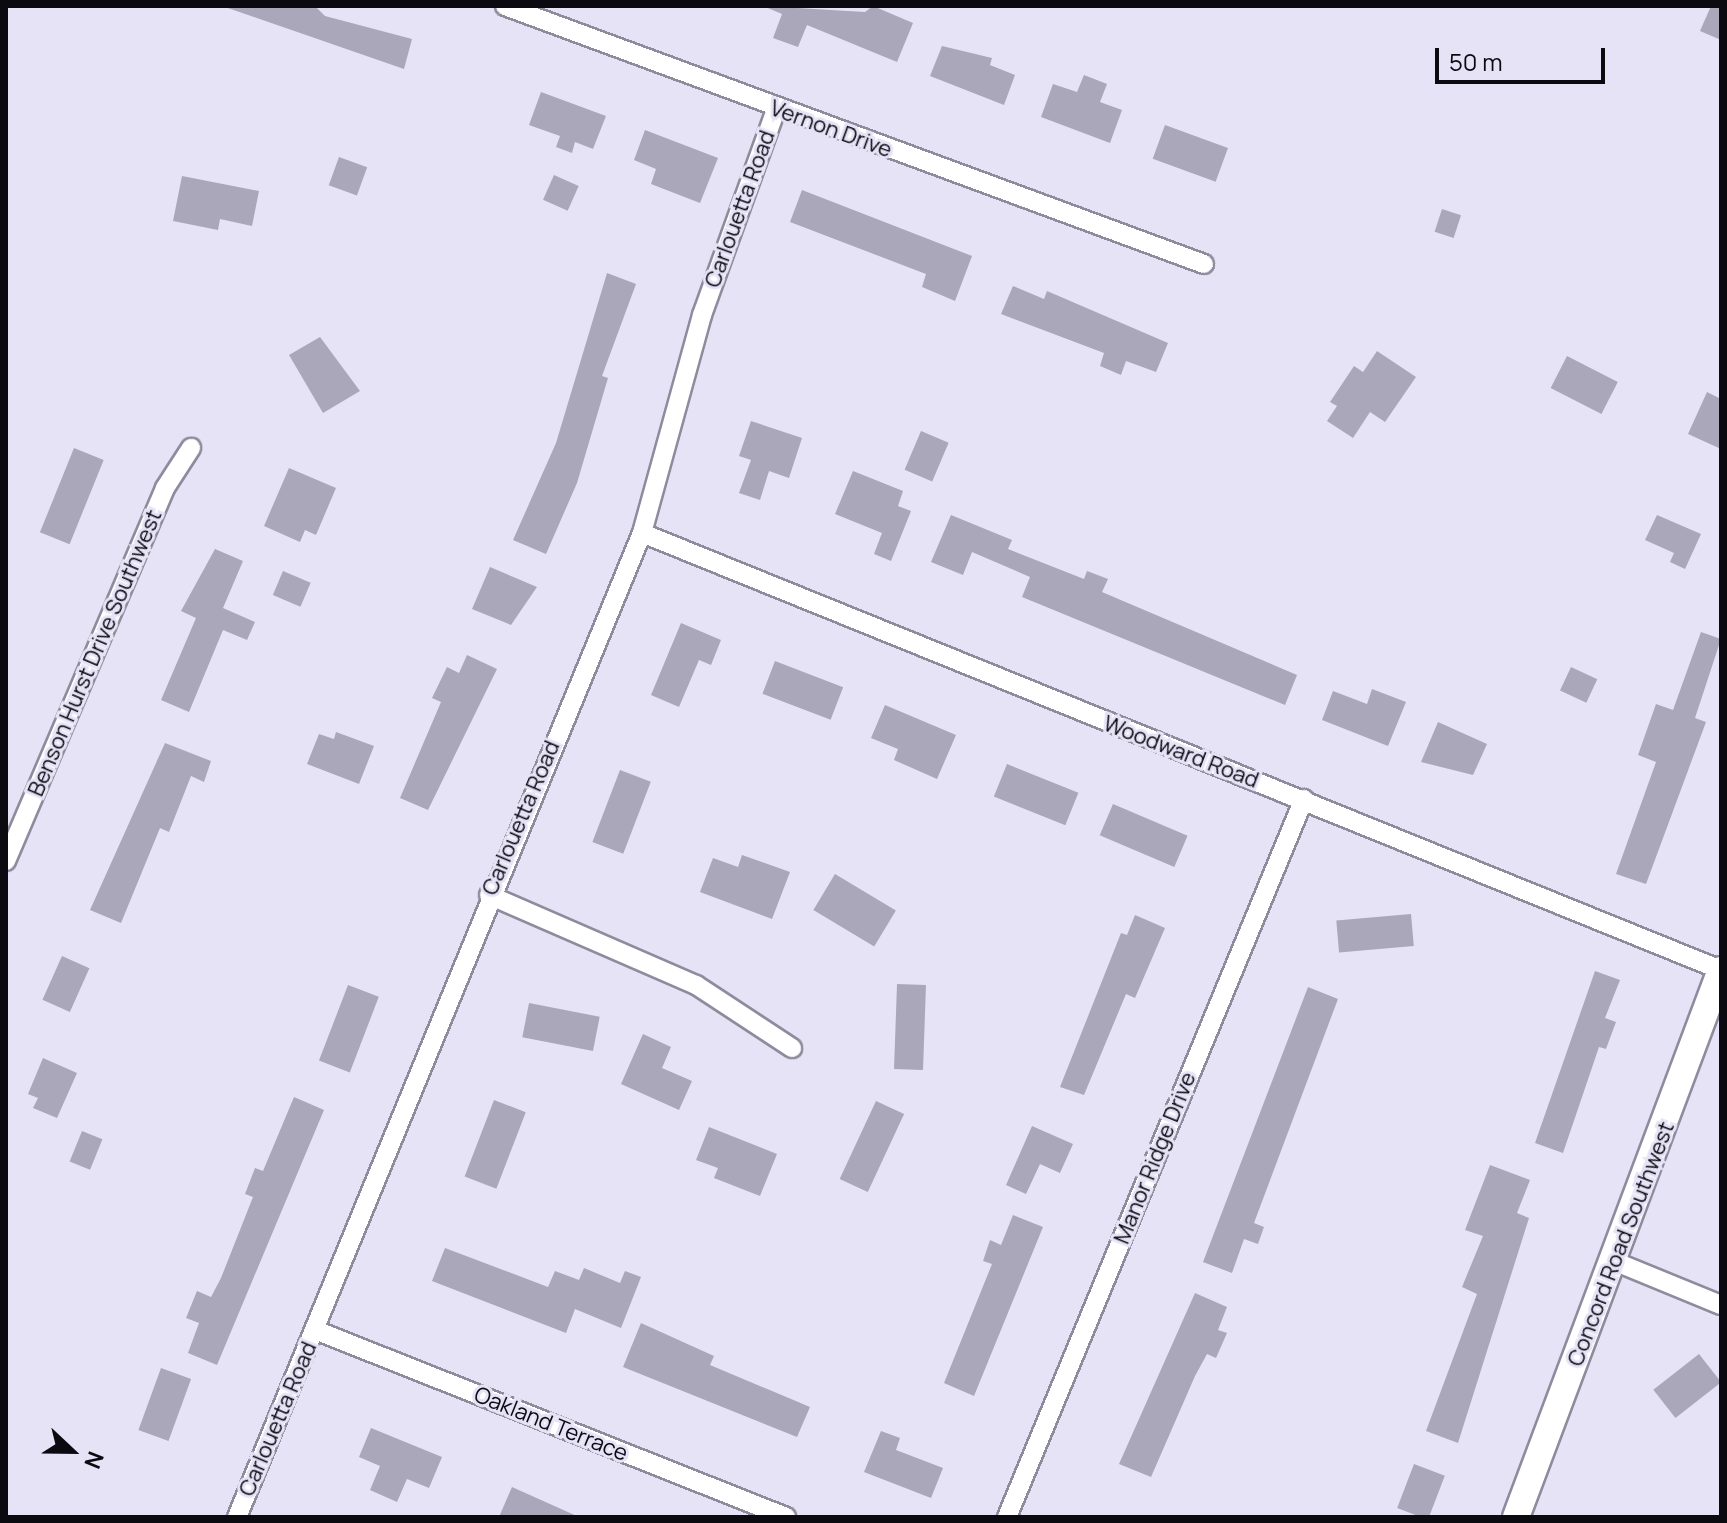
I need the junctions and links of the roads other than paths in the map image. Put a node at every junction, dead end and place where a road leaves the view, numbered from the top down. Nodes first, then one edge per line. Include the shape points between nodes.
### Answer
1 (505, 6) edge
2 (776, 109) junction
3 (1204, 264) dead end
4 (191, 448) dead end
5 (642, 533) junction
6 (1304, 799) junction
7 (6, 861) edge
8 (489, 895) junction
9 (1721, 970) edge
10 (792, 1048) dead end
11 (1616, 1262) junction
12 (1721, 1305) edge
13 (315, 1330) junction
14 (237, 1517) edge
15 (786, 1517) edge
16 (1007, 1517) edge
17 (1516, 1517) edge

1 - 2 street, Vernon Drive
2 - 3 street, Vernon Drive
2 - 5 street, Carlouetta Road via 702,315
4 - 7 street, Benson Hurst Drive Southwest via 165,488
5 - 6 street, Woodward Road
5 - 8 street, Carlouetta Road
6 - 9 street, Woodward Road
6 - 16 street, Manor Ridge Drive
8 - 10 street via 706,989
8 - 13 street, Carlouetta Road
9 - 11 street, Concord Road Southwest
11 - 12 street
11 - 17 street, Concord Road Southwest
13 - 14 street, Carlouetta Road
13 - 15 street, Oakland Terrace

